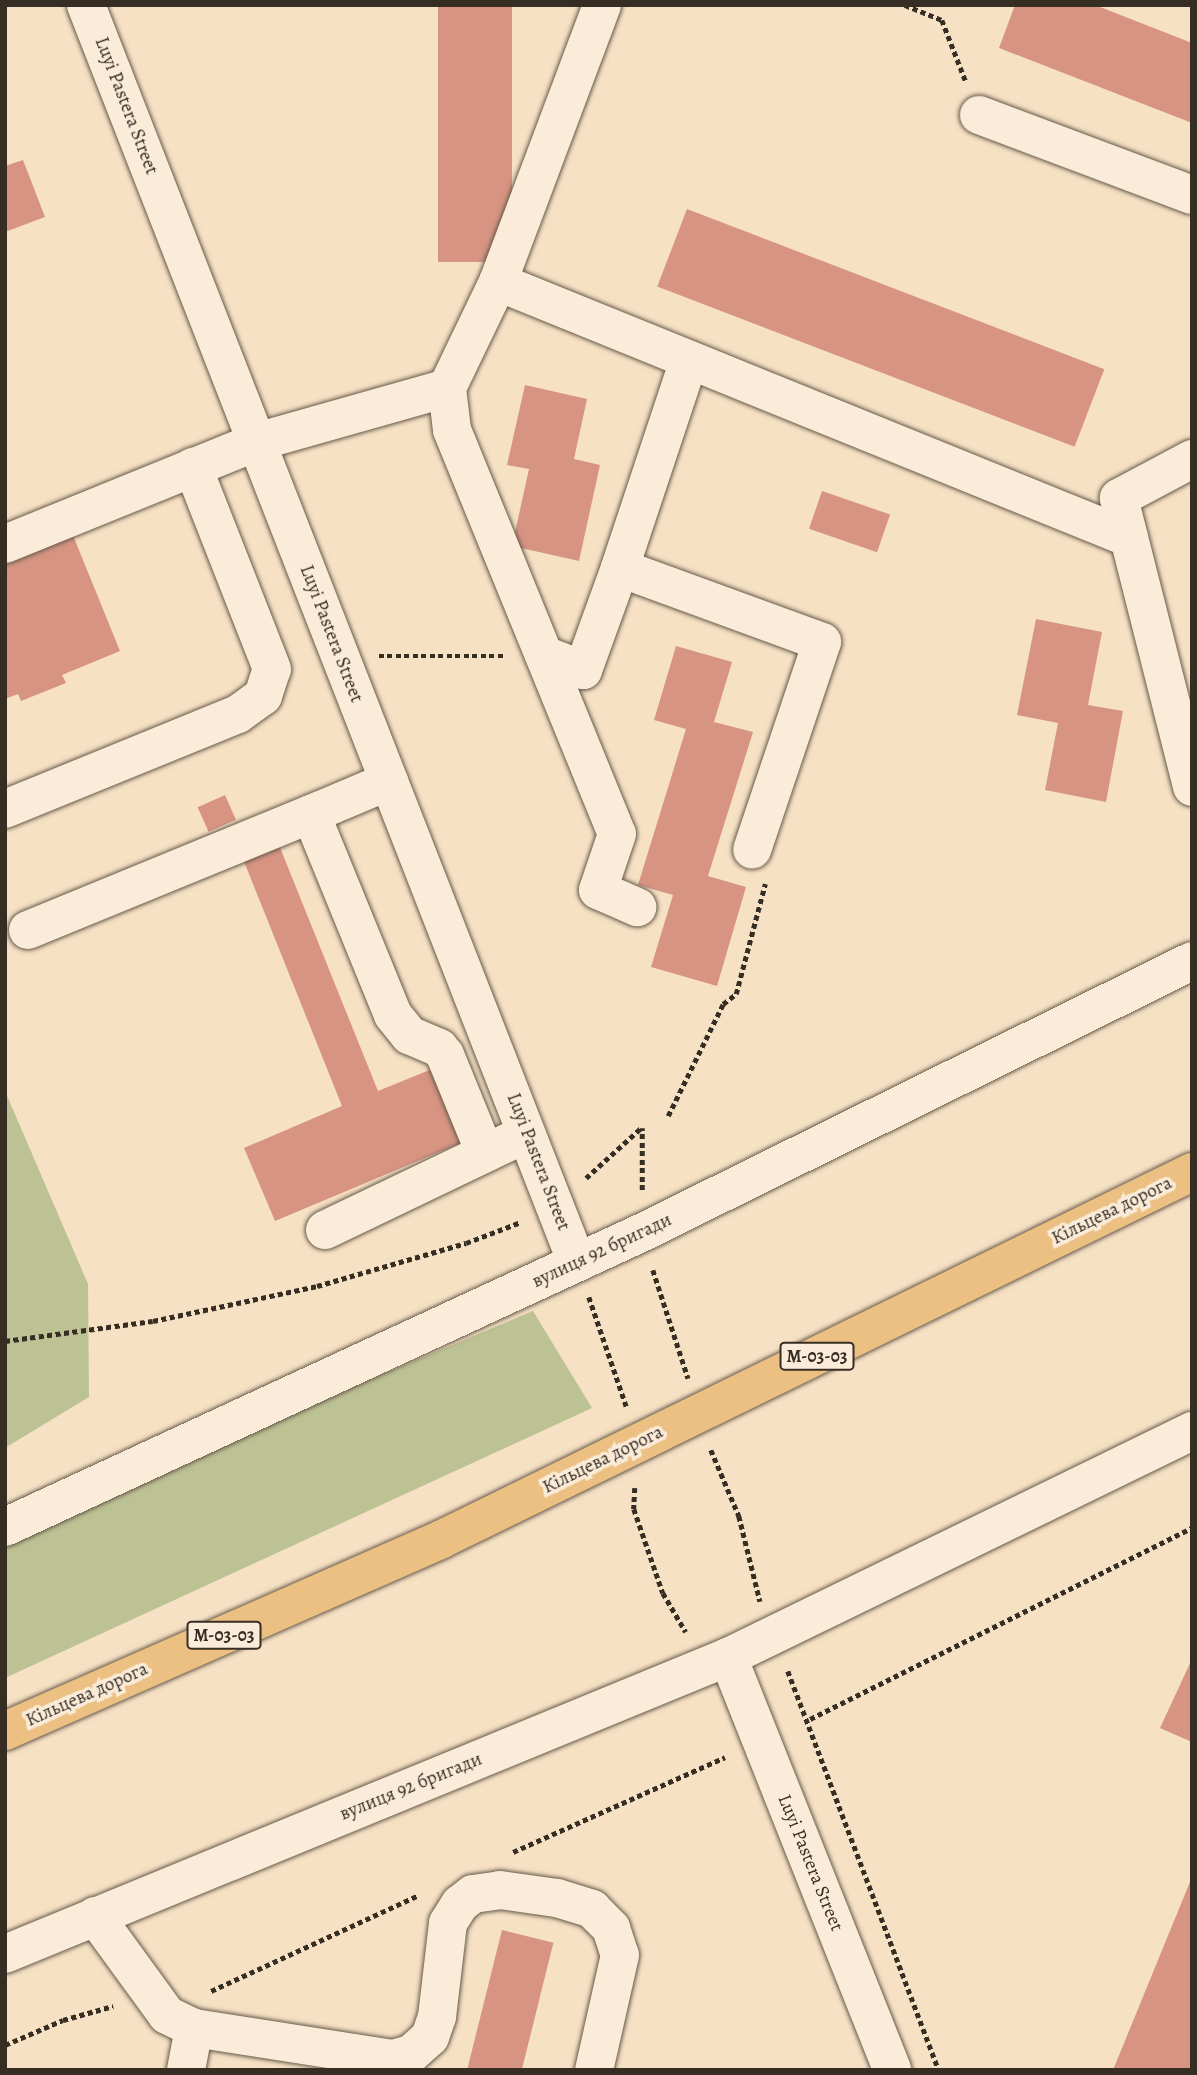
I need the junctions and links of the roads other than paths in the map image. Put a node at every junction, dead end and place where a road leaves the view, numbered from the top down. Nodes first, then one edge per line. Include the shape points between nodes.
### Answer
1 (86, 5) edge
2 (602, 5) edge
3 (979, 115) road end
4 (1192, 195) edge
5 (498, 282) junction
6 (689, 360) junction
7 (447, 388) junction
8 (256, 442) junction
9 (1192, 459) edge
10 (193, 467) junction
11 (1129, 538) junction
12 (5, 544) edge
13 (620, 568) junction
14 (544, 655) junction
15 (389, 781) junction
16 (1192, 787) edge
17 (5, 809) edge
18 (312, 814) junction
19 (752, 850) road end
20 (637, 907) dead end
21 (28, 930) dead end
22 (1192, 961) edge
23 (526, 1133) junction
24 (485, 1153) junction
25 (1192, 1172) edge
26 (325, 1230) dead end
27 (578, 1263) junction
28 (1192, 1431) edge
29 (5, 1527) edge
30 (727, 1657) junction
31 (5, 1731) edge
32 (95, 1916) junction
33 (5, 1954) edge
34 (194, 2028) junction
35 (186, 2070) edge
36 (594, 2070) edge
37 (892, 2070) edge

1 - 8 street, Luyi Pastera Street
2 - 5 street
3 - 4 street
5 - 6 street
5 - 7 street
6 - 11 street
6 - 13 street
7 - 8 street
7 - 14 street via 452,429
8 - 10 street
8 - 15 street, Luyi Pastera Street
9 - 11 street via 1119,498
10 - 12 street
10 - 17 street via 272,668 262,696 238,714
11 - 16 street
13 - 14 street via 583,670
13 - 19 street via 822,642
14 - 20 street via 617,834 598,890
15 - 18 street
15 - 23 street, Luyi Pastera Street
18 - 21 street
18 - 24 street via 393,1015 409,1035 439,1048 444,1055
22 - 27 street, вулиця 92 бригади
23 - 24 street
23 - 27 street, Luyi Pastera Street
24 - 26 street
25 - 31 highway, Кільцева дорога / М-03-03 via 442,1539
27 - 29 street, вулиця 92 бригади
28 - 30 street, вулиця 92 бригади
30 - 32 street, вулиця 92 бригади
30 - 37 street, Luyi Pastera Street
32 - 33 street, вулиця 92 бригади
32 - 34 street via 167,2015
34 - 35 street
34 - 36 street via 393,2059 411,2054 430,2038 437,2017 448,1923 472,1894 500,1889 592,1909 611,1928 620,1955

